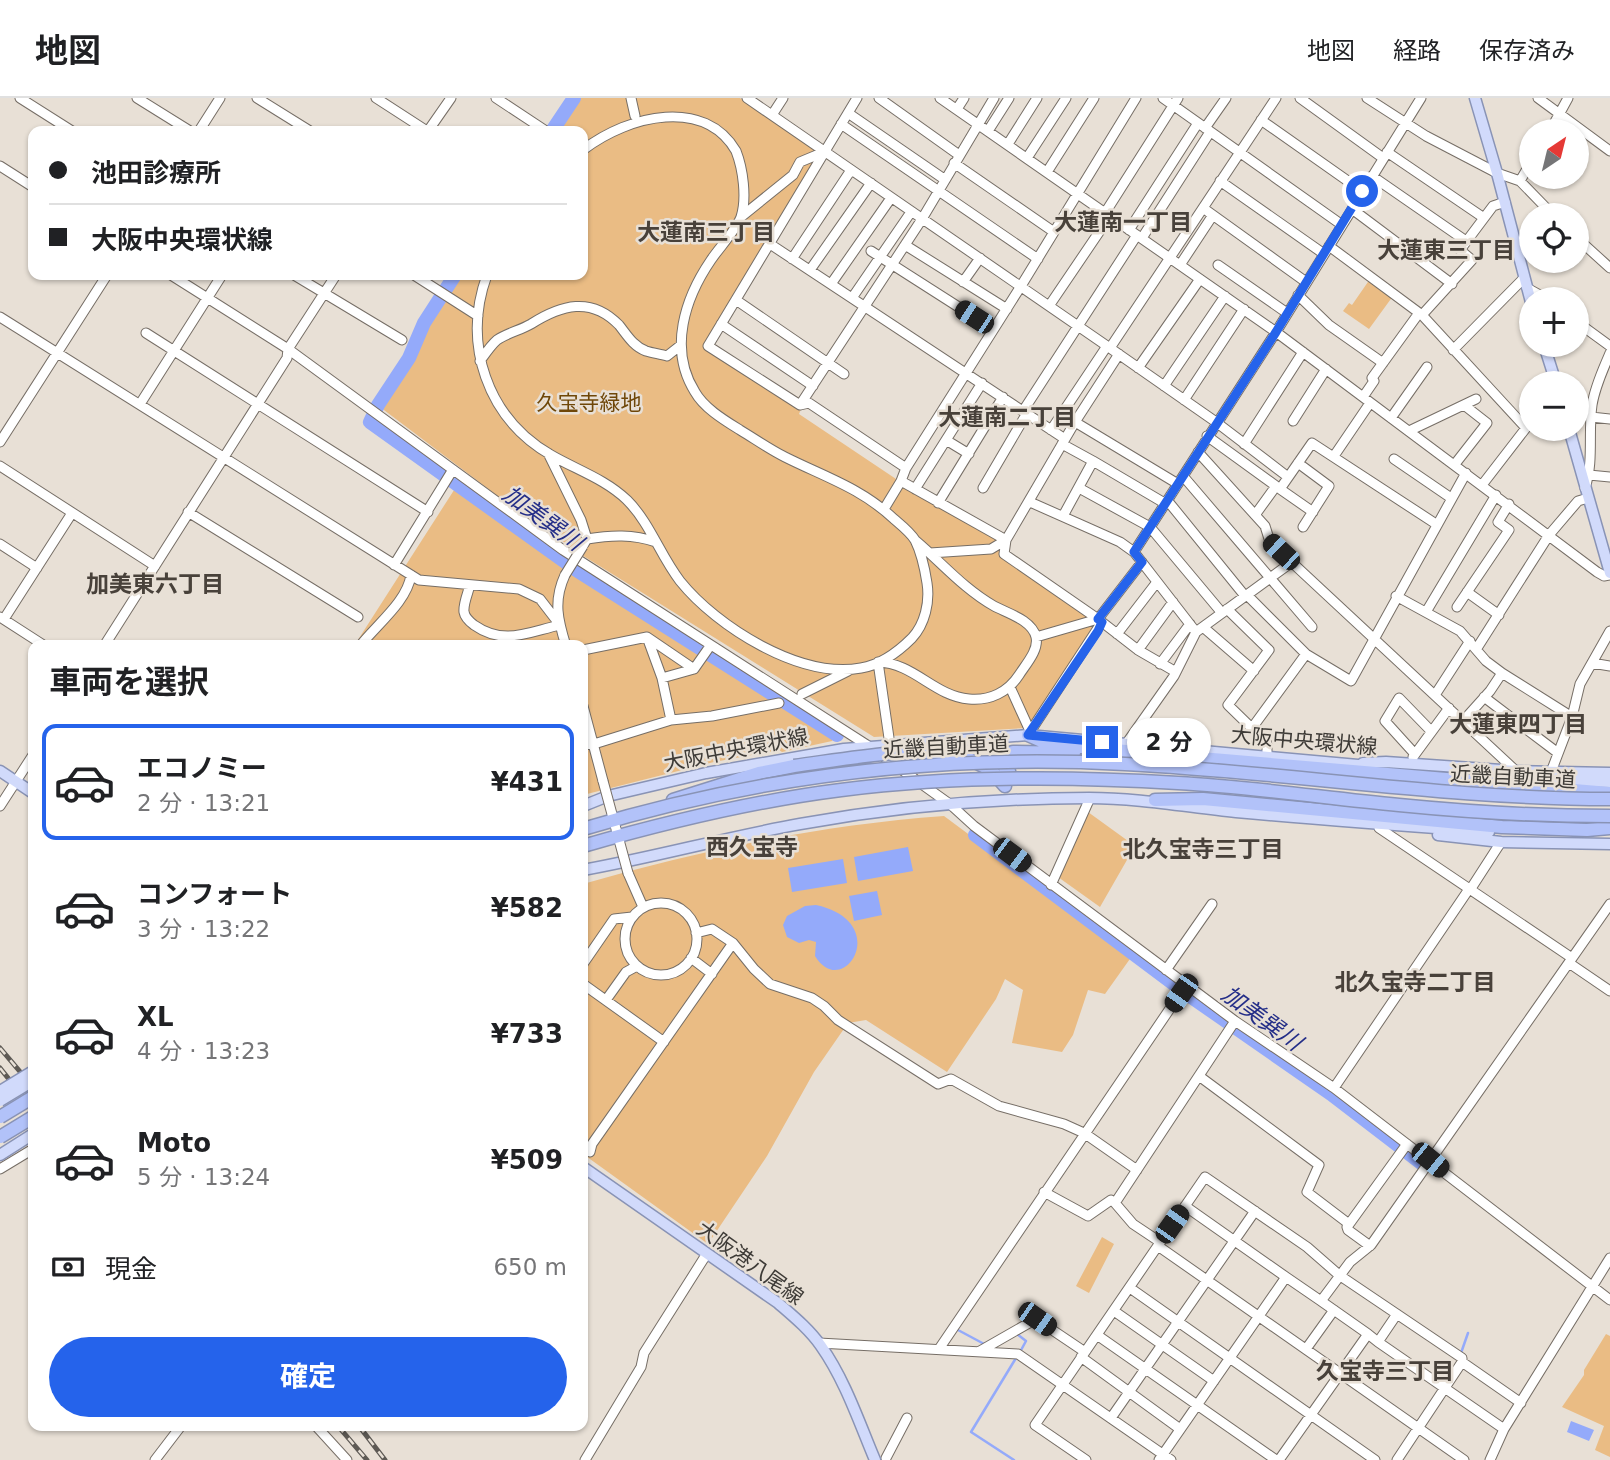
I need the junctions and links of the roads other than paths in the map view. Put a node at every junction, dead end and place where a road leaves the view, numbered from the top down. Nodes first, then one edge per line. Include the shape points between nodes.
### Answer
1 (20, 98) edge
2 (137, 98) edge
3 (220, 98) edge
4 (257, 98) edge
5 (376, 98) edge
6 (451, 98) edge
7 (496, 98) edge
8 (631, 98) edge
9 (747, 98) edge
10 (783, 98) edge
11 (857, 98) edge
12 (879, 98) edge
13 (940, 98) edge
14 (964, 98) edge
15 (993, 98) edge
16 (1009, 98) edge
17 (1037, 98) edge
18 (1066, 98) edge
19 (1094, 98) edge
20 (1136, 98) edge
21 (1163, 98) edge
22 (1226, 98) edge
23 (1276, 98) edge
24 (1300, 98) edge
25 (1367, 98) edge
26 (1421, 98) edge
27 (1475, 98) edge
28 (1538, 98) edge
29 (1568, 98) edge
30 (1175, 102) edge
31 (665, 107) dead end
32 (957, 109) junction
33 (848, 113) junction
34 (709, 114) dead end
35 (1560, 114) junction
36 (772, 115) junction
37 (635, 116) junction
38 (1557, 119) edge
39 (1261, 120) junction
40 (841, 124) junction
41 (977, 124) junction
42 (1405, 124) junction
43 (64, 126) edge
44 (182, 126) edge
45 (202, 126) edge
46 (302, 126) edge
47 (420, 126) edge
48 (431, 126) edge
49 (539, 126) edge
50 (1205, 128) junction
51 (988, 131) junction
52 (1008, 144) junction
53 (588, 146) edge
54 (1610, 150) edge
55 (824, 152) junction
56 (1240, 152) junction
57 (1385, 155) junction
58 (1027, 158) junction
59 (956, 159) junction
60 (0, 166) edge
61 (850, 170) junction
62 (1047, 172) junction
63 (1497, 173) junction
64 (1372, 176) junction
65 (944, 179) junction
66 (1220, 181) junction
67 (1519, 181) edge
68 (871, 183) junction
69 (28, 184) edge
70 (1528, 189) edge
71 (1362, 191) junction
72 (937, 192) junction
73 (1077, 194) junction
74 (891, 198) junction
75 (1505, 202) junction
76 (1541, 203) edge
77 (1203, 208) junction
78 (1352, 209) junction
79 (911, 212) junction
80 (1107, 214) junction
81 (1213, 215) junction
82 (741, 217) junction
83 (1484, 218) junction
84 (922, 219) junction
85 (1342, 225) junction
86 (1054, 232) junction
87 (1136, 234) junction
88 (1466, 241) junction
89 (770, 244) junction
90 (905, 245) junction
91 (1589, 248) edge
92 (1326, 250) junction
93 (871, 251) dead end
94 (880, 258) junction
95 (980, 258) junction
96 (1170, 258) junction
97 (792, 259) junction
98 (1038, 259) junction
99 (1180, 265) junction
100 (1219, 265) dead end
101 (892, 266) junction
102 (1610, 268) edge
103 (810, 270) junction
104 (1199, 279) junction
105 (104, 280) edge
106 (179, 280) edge
107 (219, 280) edge
108 (302, 280) edge
109 (333, 280) edge
110 (422, 280) edge
111 (485, 280) edge
112 (963, 282) junction
113 (1306, 282) junction
114 (1525, 283) junction
115 (831, 284) junction
116 (1452, 284) junction
117 (1021, 286) junction
118 (1526, 287) edge
119 (1530, 287) edge
120 (324, 294) junction
121 (1298, 295) junction
122 (1225, 296) junction
123 (208, 298) junction
124 (852, 298) junction
125 (736, 300) junction
126 (865, 306) junction
127 (1049, 306) junction
128 (1007, 309) junction
129 (1244, 309) junction
130 (1287, 313) junction
131 (1421, 314) junction
132 (478, 316) junction
133 (0, 317) edge
134 (721, 324) junction
135 (1077, 325) junction
136 (993, 329) junction
137 (1589, 331) edge
138 (146, 332) dead end
139 (1276, 332) junction
140 (402, 340) dead end
141 (681, 345) junction
142 (1610, 346) edge
143 (1109, 347) junction
144 (288, 349) junction
145 (1453, 350) junction
146 (174, 351) junction
147 (1303, 352) junction
148 (57, 353) junction
149 (1610, 353) edge
150 (1119, 354) junction
151 (480, 361) junction
152 (828, 362) junction
153 (1383, 363) junction
154 (1608, 365) edge
155 (1427, 367) dead end
156 (1138, 368) junction
157 (1325, 369) junction
158 (966, 372) junction
159 (844, 374) dead end
160 (982, 383) junction
161 (813, 386) junction
162 (1164, 386) junction
163 (1003, 397) junction
164 (1476, 398) dead end
165 (1184, 400) junction
166 (1366, 400) junction
167 (140, 404) junction
168 (257, 404) junction
169 (800, 405) junction
170 (1464, 405) junction
171 (1025, 412) junction
172 (1591, 417) junction
173 (1391, 418) junction
174 (1610, 419) edge
175 (1293, 421) dead end
176 (1075, 422) junction
177 (1216, 422) junction
178 (1051, 430) junction
179 (1409, 431) junction
180 (1207, 436) junction
181 (946, 440) junction
182 (1572, 441) edge
183 (0, 442) edge
184 (1063, 442) junction
185 (1244, 444) junction
186 (1198, 452) junction
187 (548, 453) junction
188 (969, 454) junction
189 (223, 455) junction
190 (1334, 456) junction
191 (1394, 459) dead end
192 (1093, 461) junction
193 (1298, 463) junction
194 (1455, 464) junction
195 (0, 466) edge
196 (906, 468) junction
197 (452, 471) junction
198 (1466, 473) junction
199 (1590, 475) junction
200 (1288, 477) junction
201 (1610, 477) edge
202 (1180, 480) junction
203 (901, 481) junction
204 (1482, 485) junction
205 (1278, 487) junction
206 (983, 488) dead end
207 (1079, 488) junction
208 (915, 489) junction
209 (1587, 493) junction
210 (1496, 495) junction
211 (1451, 498) junction
212 (1030, 502) junction
213 (1166, 502) junction
214 (938, 503) junction
215 (1509, 504) junction
216 (884, 509) junction
217 (188, 512) junction
218 (428, 512) junction
219 (1313, 512) junction
220 (72, 513) junction
221 (1255, 514) junction
222 (1063, 516) junction
223 (1436, 524) junction
224 (1150, 527) junction
225 (1303, 527) dead end
226 (1549, 535) junction
227 (915, 540) junction
228 (1006, 540) junction
229 (585, 542) junction
230 (656, 542) junction
231 (0, 544) edge
232 (1134, 552) junction
233 (930, 553) junction
234 (1142, 562) junction
235 (1292, 562) junction
236 (394, 565) junction
237 (155, 566) junction
238 (37, 568) junction
239 (1610, 572) edge
240 (408, 573) junction
241 (1269, 578) junction
242 (1157, 582) junction
243 (470, 585) junction
244 (1467, 592) junction
245 (1246, 596) junction
246 (1396, 596) junction
247 (1173, 602) junction
248 (1457, 607) dead end
249 (1224, 611) junction
250 (1426, 612) junction
251 (1499, 615) junction
252 (358, 617) dead end
253 (2, 618) edge
254 (1100, 620) junction
255 (1190, 624) junction
256 (560, 625) junction
257 (1312, 627) dead end
258 (1200, 630) junction
259 (1610, 631) edge
260 (1117, 634) junction
261 (647, 636) junction
262 (1036, 637) junction
263 (1374, 638) junction
264 (35, 640) edge
265 (108, 640) edge
266 (364, 640) edge
267 (564, 640) edge
268 (1473, 645) junction
269 (588, 649) edge
270 (708, 649) dead end
271 (1138, 650) junction
272 (1306, 654) junction
273 (878, 662) junction
274 (1592, 663) junction
275 (1160, 664) junction
276 (1610, 666) edge
277 (695, 669) junction
278 (852, 669) junction
279 (1254, 671) junction
280 (1176, 672) junction
281 (1502, 673) junction
282 (662, 678) junction
283 (1010, 687) junction
284 (802, 694) dead end
285 (1435, 695) junction
286 (1484, 697) junction
287 (779, 703) dead end
288 (1449, 708) junction
289 (1572, 717) junction
290 (671, 720) junction
291 (1463, 721) junction
292 (588, 723) edge
293 (1252, 728) junction
294 (1431, 731) junction
295 (1029, 733) junction
296 (889, 738) dead end
297 (594, 744) junction
298 (1126, 744) junction
299 (588, 745) edge
300 (870, 747) junction
301 (1558, 753) junction
302 (1165, 755) junction
303 (1267, 757) junction
304 (1413, 758) junction
305 (28, 763) edge
306 (1346, 764) junction
307 (0, 771) edge
308 (1009, 771) dead end
309 (1516, 771) junction
310 (1551, 772) junction
311 (1610, 773) edge
312 (16, 782) junction
313 (1610, 782) edge
314 (1005, 786) dead end
315 (28, 790) edge
316 (1610, 793) edge
317 (1090, 798) junction
318 (1610, 799) edge
319 (1155, 800) junction
320 (588, 803) edge
321 (951, 805) junction
322 (0, 806) edge
323 (626, 816) junction
324 (1610, 816) edge
325 (1331, 821) junction
326 (588, 827) edge
327 (1380, 828) junction
328 (1610, 831) edge
329 (1501, 842) junction
330 (1610, 844) edge
331 (588, 845) edge
332 (588, 869) edge
333 (1051, 885) junction
334 (1469, 889) junction
335 (1212, 904) dead end
336 (1610, 904) edge
337 (643, 907) junction
338 (632, 917) junction
339 (696, 933) junction
340 (733, 943) junction
341 (588, 957) edge
342 (691, 958) junction
343 (1572, 958) junction
344 (637, 966) junction
345 (1166, 970) junction
346 (712, 974) junction
347 (588, 987) edge
348 (1183, 989) junction
349 (1610, 990) edge
350 (606, 1000) junction
351 (1233, 1024) junction
352 (664, 1042) junction
353 (28, 1074) edge
354 (1199, 1076) junction
355 (28, 1084) edge
356 (1334, 1088) junction
357 (0, 1091) edge
358 (28, 1100) edge
359 (0, 1101) edge
360 (0, 1117) edge
361 (28, 1120) edge
362 (28, 1127) edge
363 (1084, 1132) junction
364 (0, 1137) edge
365 (28, 1137) edge
366 (28, 1146) edge
367 (1405, 1148) junction
368 (28, 1152) edge
369 (590, 1152) dead end
370 (0, 1155) edge
371 (1430, 1160) junction
372 (0, 1163) edge
373 (0, 1170) edge
374 (1137, 1170) junction
375 (588, 1171) edge
376 (1044, 1192) junction
377 (1115, 1203) junction
378 (1185, 1206) junction
379 (1255, 1211) junction
380 (1349, 1224) junction
381 (1234, 1241) junction
382 (1159, 1244) junction
383 (1370, 1246) junction
384 (706, 1255) junction
385 (1610, 1258) edge
386 (1339, 1275) junction
387 (1286, 1277) junction
388 (1207, 1280) junction
389 (1130, 1288) junction
390 (1592, 1288) junction
391 (1321, 1300) junction
392 (1610, 1300) edge
393 (1334, 1310) junction
394 (1114, 1311) junction
395 (1397, 1314) junction
396 (1259, 1316) junction
397 (1178, 1322) junction
398 (1367, 1334) junction
399 (1097, 1335) junction
400 (1378, 1342) junction
401 (819, 1343) junction
402 (1162, 1345) junction
403 (986, 1347) junction
404 (939, 1349) junction
405 (1306, 1349) junction
406 (1083, 1355) junction
407 (1229, 1358) junction
408 (1462, 1362) junction
409 (1146, 1369) junction
410 (1340, 1373) junction
411 (1213, 1381) junction
412 (1063, 1385) junction
413 (1445, 1389) junction
414 (1129, 1392) junction
415 (1521, 1402) junction
416 (1197, 1404) junction
417 (1311, 1415) junction
418 (907, 1418) dead end
419 (1111, 1418) junction
420 (1418, 1428) junction
421 (1180, 1429) junction
422 (1504, 1429) junction
423 (177, 1431) edge
424 (320, 1431) edge
425 (1164, 1458) edge
426 (883, 1459) edge
427 (155, 1460) edge
428 (346, 1460) edge
429 (585, 1460) edge
430 (1086, 1460) edge
431 (1278, 1460) edge
432 (1375, 1460) edge
433 (1397, 1460) edge
434 (1464, 1460) edge
435 (1490, 1460) edge

1 - 43 street
2 - 44 street
3 - 45 street
4 - 46 street
5 - 47 street
6 - 48 street
7 - 49 street
8 - 37 street
9 - 36 street
10 - 36 street
11 - 33 street
12 - 59 street
13 - 32 street
14 - 32 street
15 - 41 street
16 - 51 street
17 - 52 street
18 - 58 street
19 - 62 street
20 - 73 street
21 - 30 street
22 - 50 street
23 - 39 street
24 - 57 street
25 - 42 street
26 - 42 street
27 - 63 main road
28 - 35 street
29 - 35 street
30 - 50 street
30 - 80 street
31 - 37 street
32 - 41 street
33 - 40 street
33 - 65 street
34 - 82 street via 726,130 738,157 744,194
35 - 38 street
35 - 54 street
36 - 55 street
37 - 53 street
39 - 56 street
39 - 71 street
40 - 55 street
40 - 72 street
41 - 51 street
41 - 59 street
42 - 57 street
42 - 63 street
50 - 56 street
50 - 87 street
50 - 87 street
51 - 52 street
52 - 58 street
55 - 61 street
55 - 82 street via 800,162 793,175
55 - 89 street
56 - 66 street
56 - 85 street
57 - 64 street
57 - 83 street
58 - 62 street
59 - 65 street
59 - 86 street
60 - 69 street
61 - 68 street
61 - 97 street
62 - 73 street
63 - 67 street
63 - 75 main road
64 - 71 street
64 - 88 street
65 - 72 street
66 - 77 street
66 - 92 street
68 - 74 street
68 - 103 street
70 - 76 street
71 - 78 street
72 - 84 street
72 - 98 street
73 - 80 street
73 - 86 street
74 - 79 street
74 - 115 street
75 - 83 street via 1493,206
75 - 114 main road
77 - 81 street
77 - 96 street
78 - 85 street
78 - 116 street
79 - 84 street
79 - 94 street
80 - 87 street
80 - 127 street
81 - 99 street
81 - 113 street
82 - 141 street via 696,283
83 - 88 street
84 - 90 street
84 - 95 street
85 - 92 street
86 - 98 street
87 - 96 street
87 - 135 street
88 - 116 street via 1460,250 1472,260
89 - 97 street
89 - 125 street
90 - 101 street
90 - 112 street
91 - 102 street
92 - 113 street
92 - 131 street
93 - 94 street
94 - 101 street
94 - 124 street
95 - 112 street
95 - 117 street
96 - 99 street
96 - 143 street
97 - 103 street
98 - 117 street
99 - 104 street
100 - 130 street
101 - 126 street
101 - 136 street
103 - 115 street
104 - 122 street
104 - 156 street
105 - 148 street
106 - 123 street
107 - 123 street
108 - 120 street
109 - 120 street
110 - 132 street
111 - 132 street
112 - 128 street
113 - 121 street
114 - 118 main road
114 - 119 street
114 - 145 street
115 - 124 street
116 - 131 street
117 - 127 street
117 - 128 street
120 - 140 street
120 - 144 street
121 - 130 street
121 - 153 street via 1329,325
122 - 129 street
122 - 162 street
123 - 144 street
123 - 146 street
124 - 126 street
125 - 134 street
125 - 152 street
126 - 152 street
126 - 158 street
127 - 135 street
128 - 136 street
129 - 139 street
129 - 165 street
130 - 139 street
131 - 145 street
131 - 153 street
132 - 151 street
133 - 148 street
134 - 161 street
134 - 169 street via 708,346
135 - 143 street
135 - 171 street
136 - 158 street
137 - 142 street
138 - 146 street
139 - 147 street
139 - 177 street
141 - 151 street via 667,356 645,351 606,314 565,306 496,341
141 - 216 street via 687,377 696,396 710,409 782,456 853,488
143 - 150 street
143 - 178 street
144 - 168 street via 287,358
144 - 197 street
145 - 204 street via 1526,428
146 - 167 street
146 - 168 street
147 - 157 street
147 - 185 street
148 - 167 street
148 - 183 street
149 - 154 street
150 - 156 street
150 - 176 street
151 - 187 street via 485,380 507,417
152 - 159 street
152 - 161 street
153 - 166 street via 1372,378
154 - 172 street via 1596,384
155 - 173 street
156 - 162 street
157 - 166 street
157 - 175 street
158 - 160 street
158 - 196 street
160 - 163 street
160 - 181 street
161 - 169 street
162 - 165 street
163 - 171 street
163 - 188 street
164 - 170 street
165 - 177 street
166 - 173 street
166 - 190 street
167 - 189 street
168 - 189 street
168 - 218 street
169 - 196 street via 809,403
170 - 179 street
170 - 194 street via 1487,423
171 - 178 street
171 - 206 street
172 - 174 street
172 - 199 street
173 - 179 street
176 - 184 street
176 - 202 street
177 - 180 street
177 - 185 street
178 - 184 street
179 - 194 street
180 - 186 street
180 - 205 street
181 - 188 street
181 - 208 street
182 - 209 main road
184 - 192 street
184 - 212 street
185 - 200 street
186 - 202 street
186 - 221 street
187 - 229 street via 581,520
187 - 230 street via 617,491 643,517
188 - 214 street
189 - 217 street
189 - 236 street
190 - 193 street via 1312,443
190 - 223 street
191 - 211 street
192 - 207 street
192 - 213 street
193 - 200 street
193 - 219 street via 1329,486
194 - 198 street
195 - 220 street
196 - 203 street
197 - 218 street
197 - 300 street via 575,558
198 - 204 street
198 - 211 street
199 - 201 street
199 - 209 street
200 - 205 street
202 - 213 street
202 - 241 street
203 - 208 street
203 - 216 street
204 - 210 street
205 - 219 street
205 - 221 street
207 - 222 street
207 - 224 street
208 - 214 street
209 - 226 street
209 - 239 main road
210 - 215 street
210 - 250 street
211 - 223 street
212 - 222 street
212 - 228 street
213 - 224 street
213 - 245 street
214 - 228 street
215 - 226 street
215 - 244 street via 1497,522 1509,530
216 - 227 street
217 - 237 street
217 - 252 street
218 - 236 street
219 - 225 street
220 - 237 street
220 - 238 street
221 - 235 street via 1270,542
222 - 232 street
223 - 246 street
224 - 232 street
224 - 249 street
226 - 239 street via 1597,572 1604,576
226 - 251 street
227 - 233 street
227 - 273 street via 928,589 922,625 893,655
228 - 233 street via 991,550
228 - 254 street via 1004,555
229 - 230 street via 605,536
229 - 256 street, bridge via 558,592
230 - 278 street via 699,601 736,630 804,664
231 - 238 street
232 - 234 street
233 - 262 street via 974,593 1032,628
234 - 242 street
234 - 254 street
235 - 241 street
235 - 263 street
236 - 240 street
237 - 265 street
238 - 253 street
240 - 243 street via 419,580
240 - 266 street via 410,581 393,609
241 - 245 street
241 - 257 street
242 - 247 street
242 - 260 street
243 - 256 street via 528,592 540,599
243 - 256 street via 466,617 490,634 512,636
244 - 248 street
244 - 251 street
245 - 249 street
245 - 272 street
246 - 250 street
246 - 263 street
247 - 255 street
247 - 271 street
249 - 258 street
249 - 279 street via 1269,650
250 - 268 street via 1460,631
251 - 268 street
253 - 264 street
254 - 260 street
254 - 262 street
254 - 295 street
255 - 258 street
255 - 275 street
256 - 267 street
258 - 279 street
258 - 280 street
259 - 274 street
260 - 271 street
261 - 269 street
261 - 277 street
261 - 282 street
262 - 283 street via 1033,654
263 - 272 street via 1351,681
263 - 285 street
268 - 281 street
268 - 285 street
270 - 277 street
271 - 275 street
272 - 293 street
273 - 278 street
273 - 283 street via 892,662 915,672 957,698 989,697
273 - 296 street
274 - 276 street
274 - 289 street via 1580,684
275 - 280 street
277 - 282 street
278 - 284 street
279 - 293 street via 1228,705
280 - 298 street
281 - 286 street
281 - 289 street
282 - 290 street
283 - 295 street
285 - 288 street
286 - 291 street
286 - 301 street
287 - 290 street
288 - 291 street
288 - 294 street
289 - 301 street
290 - 297 street
291 - 309 street
292 - 297 street
293 - 303 street via 1267,743
294 - 304 street
294 - 304 street via 1399,698 1385,721
295 - 298 main road, 大阪中央環状線
295 - 300 main road, 大阪中央環状線
295 - 302 highway via 1046,743
297 - 299 street
297 - 337 street, bridge via 628,873
298 - 303 main road, 大阪中央環状線
300 - 320 main road, 大阪中央環状線 via 706,773
300 - 321 street
301 - 310 street
302 - 308 highway via 1013,752 1006,754
302 - 316 highway
303 - 306 main road, 大阪中央環状線
304 - 306 main road
304 - 309 main road
305 - 312 street
306 - 313 main road, 大阪中央環状線 via 1503,780
307 - 312 main road
309 - 310 main road
310 - 311 main road
312 - 315 main road
312 - 322 street
314 - 323 highway, bridge via 991,771 959,754 896,754 793,766
317 - 319 main road
317 - 321 main road
317 - 333 street
318 - 323 highway, 近畿自動車道, bridge via 1455,794 1182,767 1013,762 837,774 731,791
319 - 325 main road
319 - 328 highway via 1203,799 1503,827
321 - 332 main road via 802,823
321 - 333 street
323 - 326 highway, 近畿自動車道, bridge
324 - 331 highway, 近畿自動車道, bridge via 1453,810 1182,783 999,779 899,784 788,798 682,819
325 - 327 main road
325 - 328 main road via 1489,831
327 - 329 main road
327 - 334 street
329 - 330 main road
329 - 334 street
333 - 345 street
334 - 343 street
334 - 356 street
335 - 345 street
336 - 343 street
337 - 338 street
337 - 339 street via 660,903 676,907 689,917
338 - 341 street via 614,919
338 - 344 street via 625,942
339 - 340 street via 712,929
339 - 342 street
340 - 346 street
340 - 363 street via 770,984 812,998 939,1084 951,1079 999,1106
342 - 344 street via 666,974
342 - 346 street
343 - 349 street
343 - 371 street
344 - 350 street via 626,972
345 - 348 street
346 - 352 street
347 - 350 street
348 - 351 street
348 - 363 street
350 - 352 street
351 - 354 street
351 - 356 street
352 - 369 street
353 - 357 main road, bridge
354 - 374 street
354 - 380 street via 1319,1165 1307,1192
355 - 359 main road, bridge
356 - 367 street
357 - 362 street
358 - 360 highway, bridge
361 - 364 highway, bridge
363 - 374 street
363 - 376 street
365 - 370 main road
366 - 372 main road
367 - 371 street
367 - 380 street
368 - 373 street
371 - 383 street
371 - 390 street
374 - 377 street
375 - 384 main road, 大阪港八尾線
376 - 377 street via 1088,1216 1111,1200
376 - 404 street
377 - 382 street
378 - 379 street via 1205,1177
378 - 381 street
378 - 382 street
379 - 381 street
379 - 386 street
380 - 383 street via 1349,1230
381 - 387 street
381 - 388 street
382 - 388 street
382 - 389 street
383 - 386 street
384 - 401 main road, 大阪港八尾線 via 778,1303
384 - 429 street via 644,1353 641,1367
385 - 390 street
386 - 391 street
386 - 395 street
387 - 391 street
387 - 396 street
388 - 396 street
388 - 397 street
389 - 394 street
389 - 397 street
390 - 392 street
390 - 415 street
391 - 393 street
393 - 398 street
393 - 405 street
394 - 399 street
394 - 402 street
395 - 400 street
395 - 408 street
396 - 405 street
396 - 407 street
397 - 402 street
397 - 407 street
398 - 400 street
398 - 410 street
399 - 406 street
399 - 409 street
400 - 413 street
401 - 404 street
401 - 426 main road, 大阪港八尾線
402 - 409 street
402 - 411 street
403 - 404 street
403 - 406 street via 1037,1319
403 - 412 street via 1018,1354
405 - 410 street
406 - 412 street
406 - 414 street
407 - 411 street
407 - 417 street
408 - 413 street
408 - 415 street
409 - 414 street
409 - 416 street
410 - 417 street
410 - 420 street
411 - 416 street
412 - 419 street
412 - 430 street via 1035,1425
413 - 420 street
413 - 422 street
414 - 419 street
414 - 421 street
415 - 422 street
416 - 421 street
416 - 431 street
417 - 431 street
417 - 432 street
418 - 426 street
419 - 425 street
420 - 433 street
420 - 434 street
421 - 425 street
422 - 435 street
423 - 427 street
424 - 428 street

